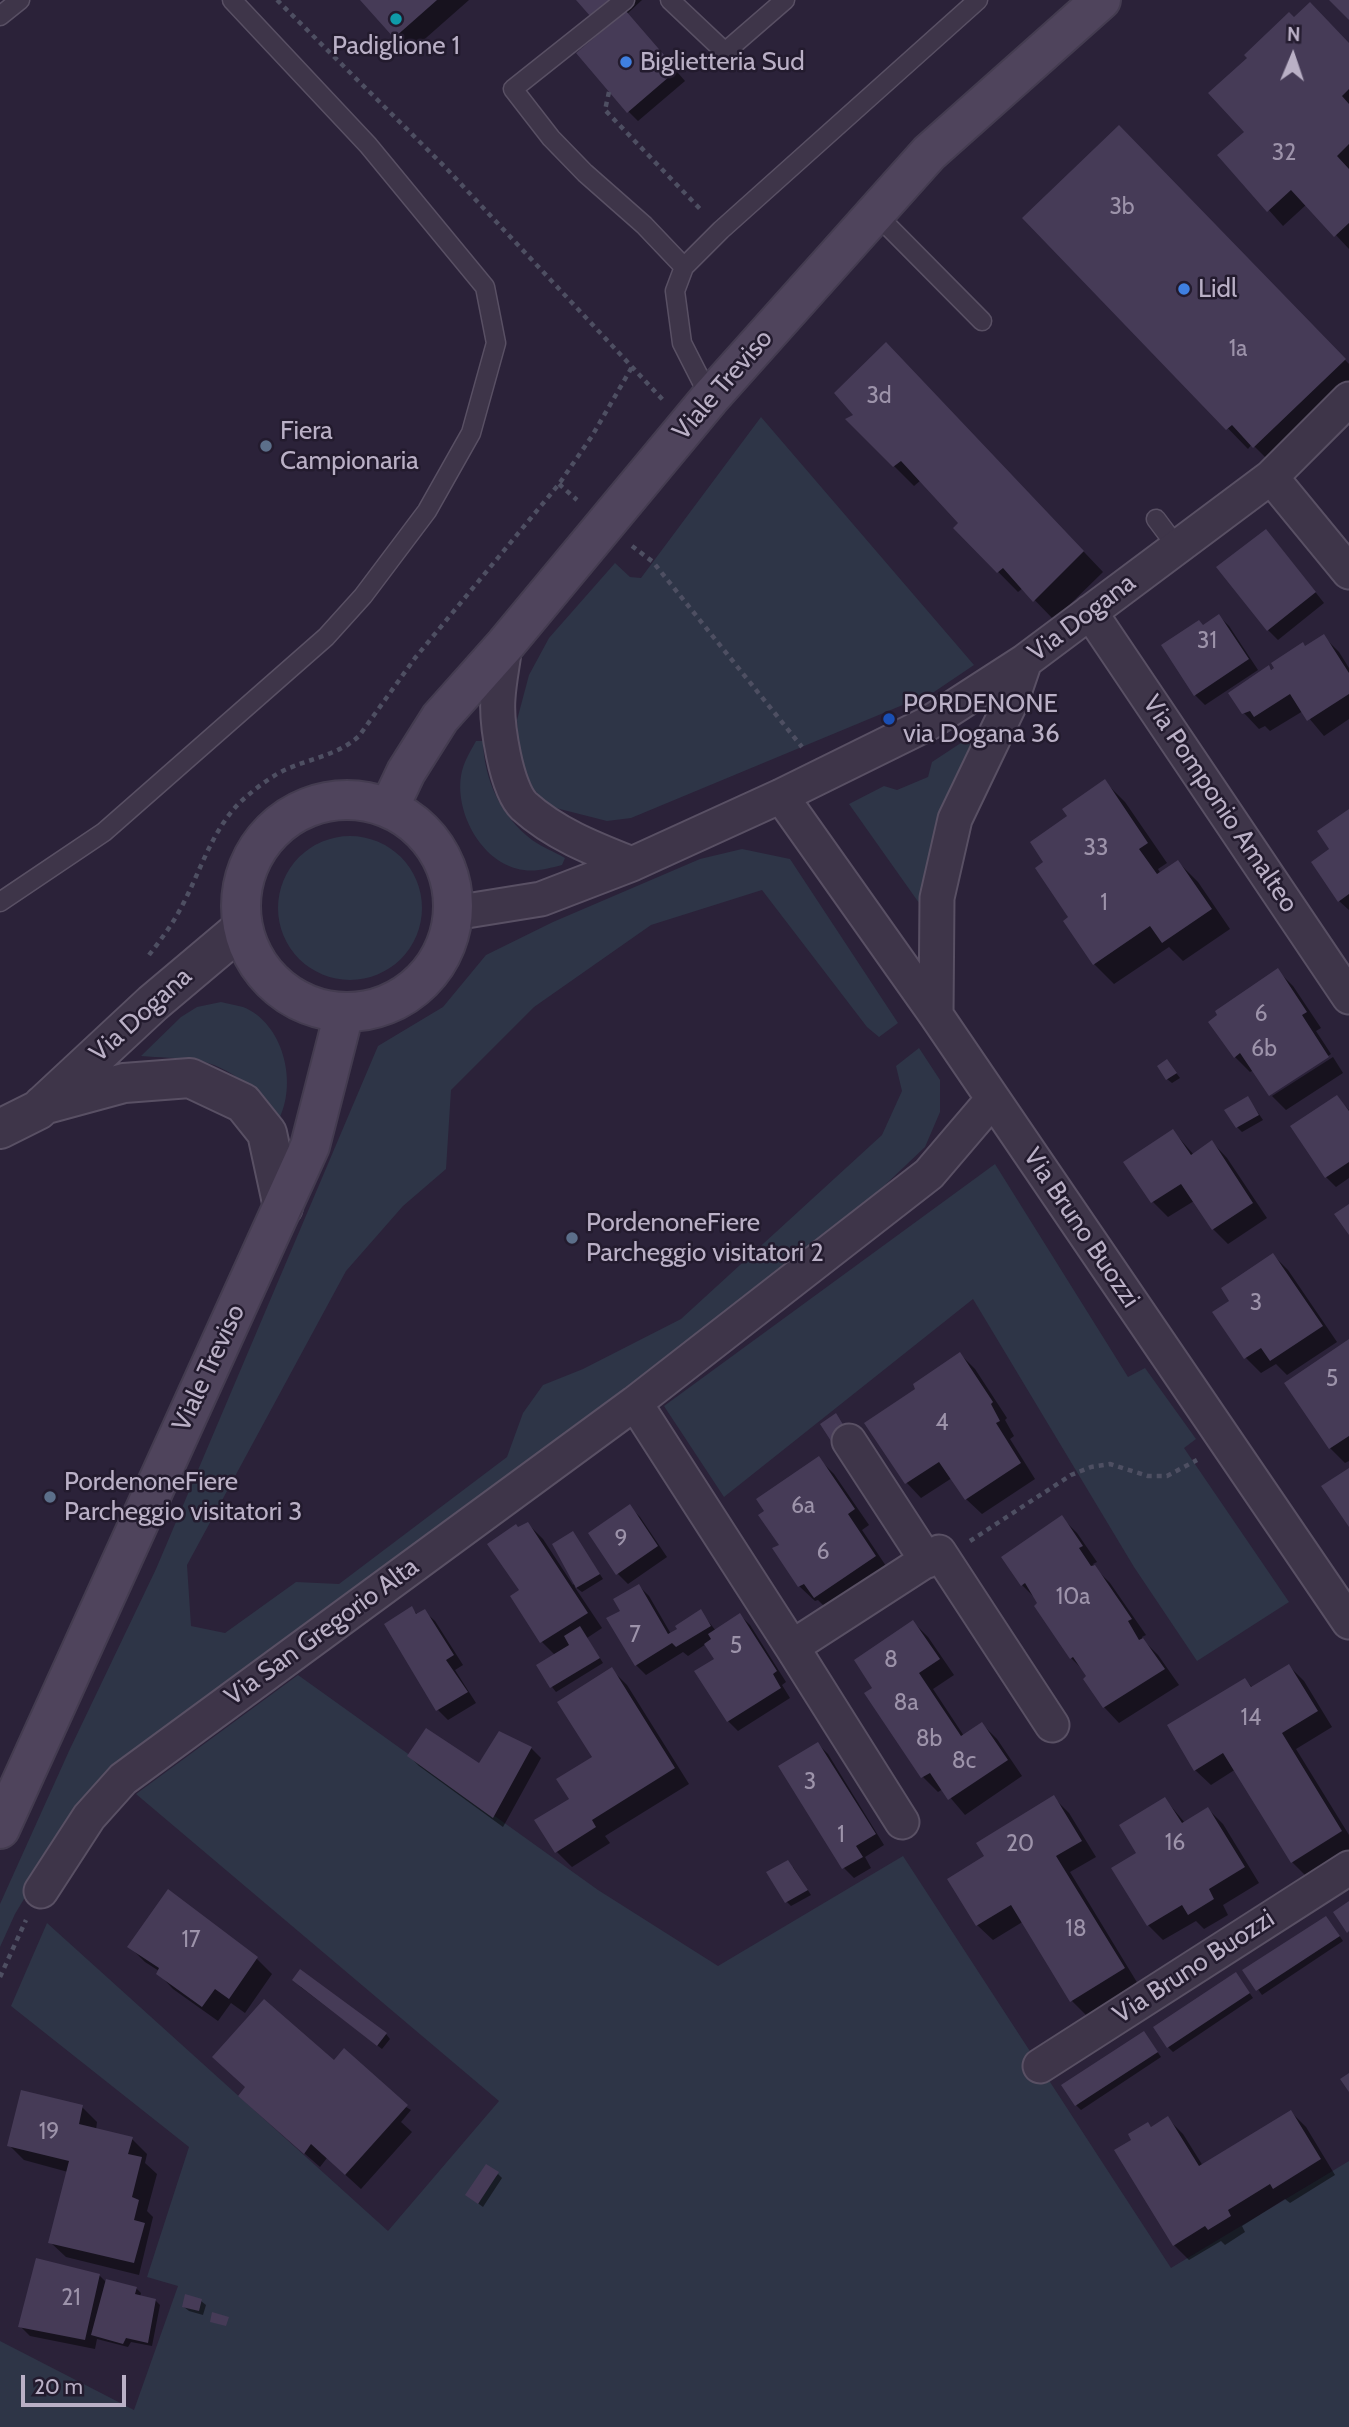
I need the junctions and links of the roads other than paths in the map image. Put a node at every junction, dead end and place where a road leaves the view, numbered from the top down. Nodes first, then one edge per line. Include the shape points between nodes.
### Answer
1 (20, 0) edge
2 (232, 0) edge
3 (625, 0) edge
4 (670, 0) edge
5 (785, 0) edge
6 (978, 0) edge
7 (1101, 0) edge
8 (0, 16) edge
9 (875, 213) junction
10 (684, 267) junction
11 (982, 321) dead end
12 (1349, 399) edge
13 (699, 412) junction
14 (1271, 478) junction
15 (1156, 519) dead end
16 (1177, 547) junction
17 (1349, 572) edge
18 (1090, 612) junction
19 (505, 645) junction
20 (1025, 661) junction
21 (781, 796) junction
22 (389, 808) junction
23 (632, 864) junction
24 (0, 902) edge
25 (454, 913) junction
26 (242, 928) junction
27 (1349, 997) edge
28 (345, 1013) junction
29 (936, 1015) junction
30 (993, 1099) junction
31 (43, 1105) junction
32 (0, 1129) edge
33 (282, 1207) junction
34 (635, 1403) junction
35 (849, 1441) dead end
36 (935, 1560) junction
37 (1349, 1622) edge
38 (792, 1647) junction
39 (1052, 1725) dead end
40 (902, 1822) dead end
41 (0, 1829) edge
42 (1349, 1868) edge
43 (41, 1891) road end
44 (1040, 2066) dead end

1 - 8 lane
2 - 24 lane via 368,145 485,287 496,343 471,433 427,511 363,596 326,637 104,832
3 - 10 lane via 513,89 551,138
4 - 5 lane via 725,52
6 - 10 lane
7 - 9 main road, Viale Treviso via 929,153
9 - 11 lane
9 - 13 main road, Viale Treviso
10 - 13 lane via 675,291
12 - 14 street, Via Dogana
13 - 19 main road, Viale Treviso
14 - 16 street, Via Dogana
14 - 17 street
15 - 16 lane
16 - 18 street, Via Dogana
18 - 20 street, Via Dogana
18 - 27 street, Via Pomponio Amalteo
19 - 22 main road, Viale Treviso via 440,718
19 - 23 street via 497,701 501,742 509,777 522,804 571,839
20 - 21 street, Via Dogana via 929,723
20 - 29 street via 1011,702 955,819 937,898
21 - 23 street, Via Dogana
21 - 29 street, Via Bruno Buozzi
22 - 25 main road via 417,825 439,850 451,880
22 - 26 main road via 356,800 324,802 293,814 267,835 246,874
23 - 25 street, Via Dogana via 541,899
25 - 28 main road via 447,945 431,973 407,995 377,1009
26 - 28 main road via 255,961 278,989 309,1007
26 - 31 street, Via Dogana
28 - 33 main road, Viale Treviso via 310,1146
29 - 30 street, Via Bruno Buozzi
30 - 34 street, Via San Gregorio Alta via 929,1174
30 - 37 street, Via Bruno Buozzi
31 - 32 street, Via Dogana
31 - 33 street, Via Dogana via 124,1083 190,1078 243,1103 267,1133
33 - 41 main road, Viale Treviso
34 - 38 street
34 - 43 street, Via San Gregorio Alta via 123,1779 89,1817
35 - 36 street
36 - 38 street
36 - 39 street
38 - 40 street
42 - 44 street, Via Bruno Buozzi

